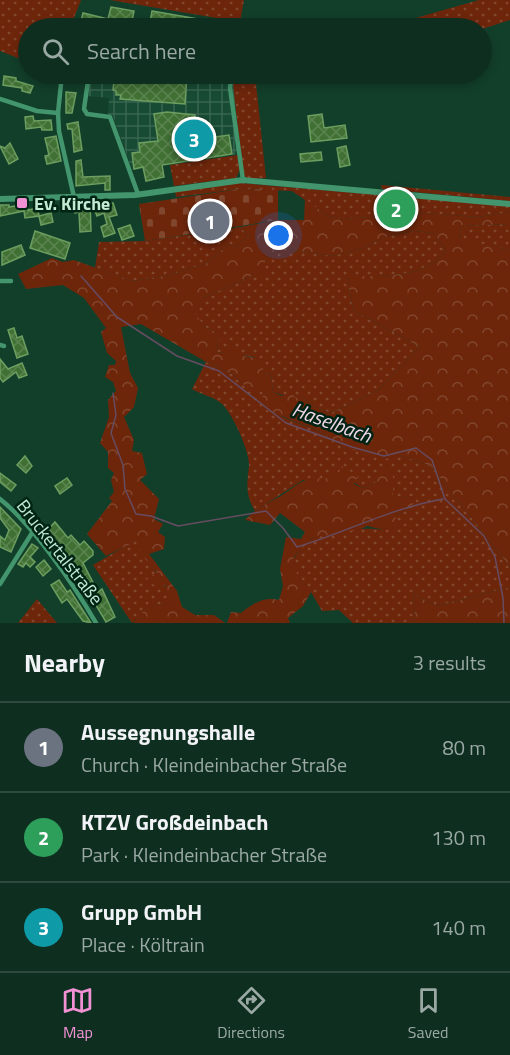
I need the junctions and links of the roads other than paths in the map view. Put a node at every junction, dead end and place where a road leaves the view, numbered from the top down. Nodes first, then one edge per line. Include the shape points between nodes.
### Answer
1 (61, 84) edge
2 (88, 84) edge
3 (230, 84) edge
4 (0, 99) edge
5 (58, 113) junction
6 (243, 180) junction
7 (138, 194) junction
8 (74, 197) junction
9 (0, 199) edge
10 (510, 204) edge
11 (0, 281) edge
12 (10, 281) dead end
13 (0, 499) edge
14 (32, 533) junction
15 (0, 584) edge
16 (96, 623) edge

1 - 5 street
2 - 7 street via 84,109 87,114 110,117
3 - 6 street
4 - 5 street via 36,111
5 - 8 street
6 - 7 street
6 - 10 street
7 - 8 street
8 - 9 street
11 - 12 street
13 - 14 street, Bruckertalstraße via 18,513
14 - 15 street
14 - 16 street, Bruckertalstraße via 72,584

